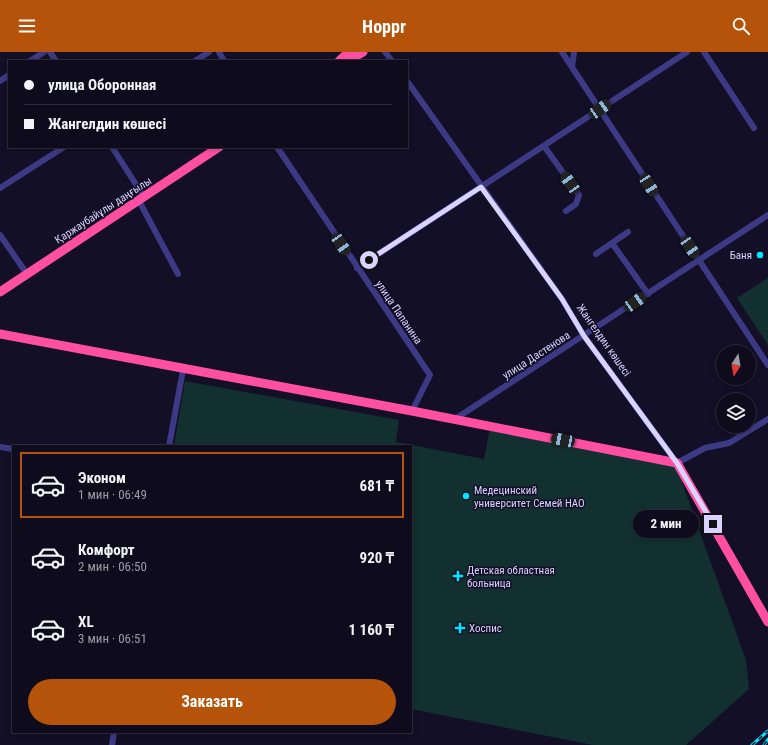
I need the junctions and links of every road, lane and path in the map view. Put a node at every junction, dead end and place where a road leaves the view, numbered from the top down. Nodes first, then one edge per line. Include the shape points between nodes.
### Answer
1 (44, 52) edge
2 (209, 52) edge
3 (349, 52) edge
4 (363, 52) edge
5 (385, 52) edge
6 (562, 52) edge
7 (574, 52) edge
8 (687, 52) edge
9 (704, 52) edge
10 (32, 60) edge
11 (197, 60) edge
12 (340, 60) edge
13 (349, 60) edge
14 (391, 60) edge
15 (572, 67) junction
16 (408, 82) edge
17 (600, 109) junction
18 (754, 128) dead end
19 (544, 146) junction
20 (62, 148) edge
21 (113, 148) edge
22 (218, 148) edge
23 (278, 148) edge
24 (481, 187) junction
25 (0, 188) edge
26 (141, 199) junction
27 (566, 211) dead end
28 (768, 215) edge
29 (628, 232) dead end
30 (0, 235) edge
31 (612, 243) junction
32 (596, 254) dead end
33 (699, 260) junction
34 (357, 268) junction
35 (27, 274) junction
36 (178, 274) dead end
37 (19, 280) junction
38 (0, 292) edge
39 (648, 294) junction
40 (0, 297) edge
41 (0, 330) edge
42 (0, 334) edge
43 (584, 336) junction
44 (24, 339) junction
45 (768, 365) edge
46 (183, 370) junction
47 (412, 411) junction
48 (455, 419) junction
49 (768, 420) edge
50 (169, 445) edge
51 (0, 447) edge
52 (12, 449) edge
53 (677, 463) junction
54 (768, 622) edge
55 (114, 733) edge
56 (112, 745) edge

1 - 10 street
2 - 11 street
3 - 12 highway
4 - 13 highway
5 - 14 street
6 - 15 street
7 - 15 street
8 - 17 street
9 - 18 street
15 - 17 street
16 - 24 street, Жангелдин көшесі
17 - 19 street
17 - 33 street
19 - 24 street
19 - 27 street via 578,195 576,204
20 - 25 street
21 - 26 street
22 - 26 highway, Қаржаубайұлы даңғылы
23 - 34 street, улица Папанина
24 - 34 street
24 - 43 street, Жангелдин көшесі via 562,299
26 - 35 highway, Қаржаубайұлы даңғылы
26 - 36 street
28 - 33 street, улица Дастенова
29 - 31 street
30 - 35 street
31 - 32 street
31 - 39 street
33 - 39 street, улица Дастенова
33 - 45 street
34 - 47 street, улица Папанина via 430,375
35 - 37 highway, Қаржаубайұлы даңғылы
37 - 38 highway, Қаржаубайұлы даңғылы
37 - 40 highway
39 - 43 street, улица Дастенова
41 - 44 highway
42 - 44 highway
43 - 48 street, улица Дастенова
43 - 53 street, Жангелдин көшесі
44 - 46 highway
46 - 47 highway
46 - 50 street
47 - 48 highway
48 - 53 highway
49 - 53 street via 729,443 705,448
51 - 52 street
53 - 54 highway, Жангелдин көшесі
55 - 56 street

